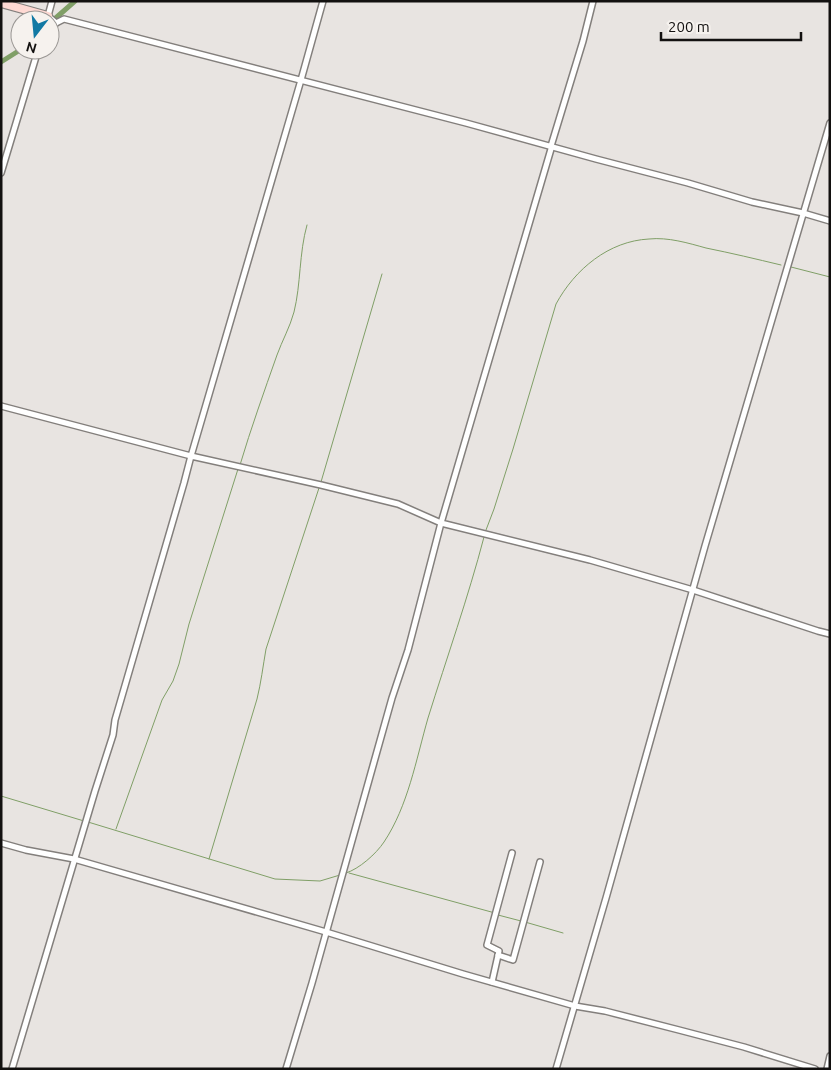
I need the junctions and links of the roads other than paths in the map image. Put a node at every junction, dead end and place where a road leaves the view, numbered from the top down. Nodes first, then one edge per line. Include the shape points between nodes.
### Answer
1 (323, 1) edge
2 (593, 1) edge
3 (1, 3) edge
4 (25, 10) edge
5 (60, 21) edge
6 (35, 60) edge
7 (301, 80) junction
8 (830, 123) edge
9 (551, 146) junction
10 (1, 173) edge
11 (803, 213) junction
12 (830, 221) edge
13 (1, 406) edge
14 (191, 456) junction
15 (441, 524) junction
16 (693, 590) junction
17 (830, 634) edge
18 (1, 843) edge
19 (512, 853) dead end
20 (74, 859) junction
21 (540, 862) dead end
22 (326, 932) junction
23 (498, 955) junction
24 (492, 982) junction
25 (575, 1006) junction
26 (830, 1056) edge
27 (12, 1069) edge
28 (286, 1069) edge
29 (556, 1069) edge
30 (815, 1069) edge
31 (827, 1069) edge

1 - 7 street
2 - 9 street
3 - 4 street
5 - 7 street via 64,19
6 - 10 street
7 - 9 street
7 - 14 street
8 - 11 street
9 - 11 street
9 - 15 street
11 - 12 street
11 - 16 street
13 - 14 street
14 - 15 street via 398,504
14 - 20 street via 113,736
15 - 16 street via 590,560
15 - 22 street
16 - 17 street
16 - 25 street
18 - 20 street
19 - 23 street via 488,945 499,951
20 - 22 street
20 - 27 street
21 - 23 street via 514,960
22 - 24 street
22 - 28 street
23 - 24 street
24 - 25 street
25 - 29 street
25 - 30 street via 744,1047
26 - 31 street

